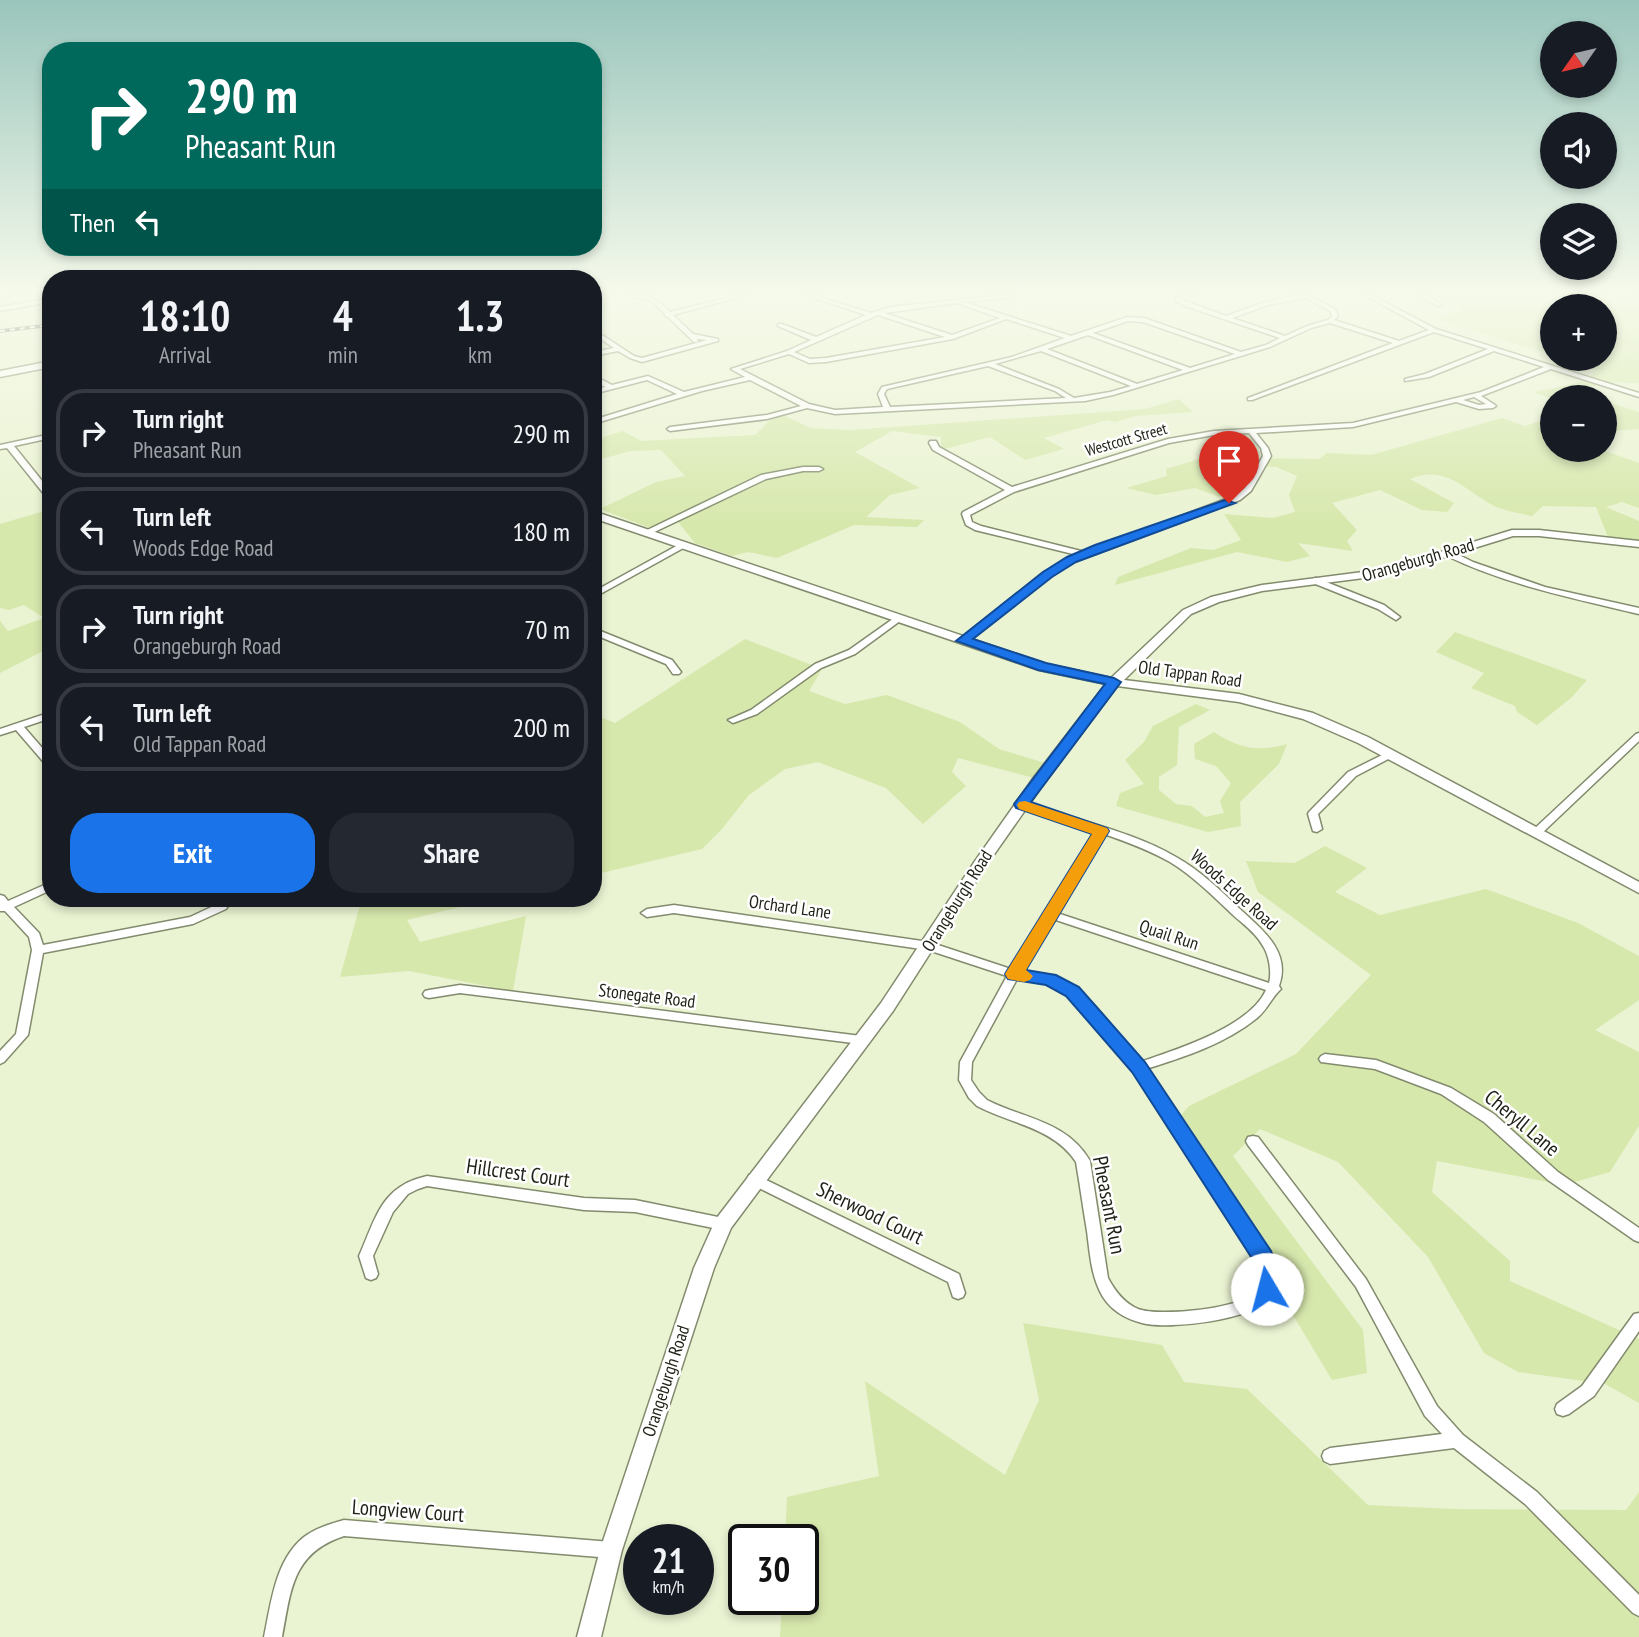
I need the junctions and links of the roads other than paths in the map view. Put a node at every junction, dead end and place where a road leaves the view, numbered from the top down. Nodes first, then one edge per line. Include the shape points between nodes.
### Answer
1 (738, 371) edge
2 (957, 371) edge
3 (1008, 371) edge
4 (1099, 371) edge
5 (1185, 371) edge
6 (1323, 371) edge
7 (1438, 371) edge
8 (1538, 371) edge
9 (1564, 371) edge
10 (749, 378) junction
11 (1407, 380) dead end
12 (602, 382) edge
13 (1137, 386) junction
14 (610, 387) junction
15 (602, 389) edge
16 (683, 394) junction
17 (1475, 395) junction
18 (1639, 395) edge
19 (1072, 399) junction
20 (1250, 399) dead end
21 (1457, 400) junction
22 (807, 405) junction
23 (888, 410) junction
24 (604, 419) edge
25 (670, 429) dead end
26 (1251, 431) junction
27 (42, 438) edge
28 (933, 443) dead end
29 (9, 445) junction
30 (0, 447) edge
31 (818, 469) dead end
32 (42, 486) edge
33 (1011, 490) junction
34 (602, 517) edge
35 (645, 533) junction
36 (1639, 544) edge
37 (683, 546) junction
38 (1448, 553) junction
39 (1083, 554) junction
40 (1316, 581) junction
41 (602, 591) edge
42 (1639, 611) edge
43 (1396, 617) dead end
44 (897, 619) junction
45 (602, 635) edge
46 (963, 641) junction
47 (676, 672) dead end
48 (1114, 682) junction
49 (42, 718) edge
50 (733, 720) dead end
51 (19, 726) junction
52 (0, 733) edge
53 (1639, 736) edge
54 (42, 753) edge
55 (1390, 754) junction
56 (1021, 804) junction
57 (1317, 829) dead end
58 (1101, 831) junction
59 (1537, 832) junction
60 (1639, 888) edge
61 (42, 889) edge
62 (2, 905) edge
63 (220, 907) edge
64 (647, 913) dead end
65 (1052, 915) junction
66 (929, 946) junction
67 (38, 950) junction
68 (1014, 974) junction
69 (1275, 989) junction
70 (429, 994) dead end
71 (861, 1040) junction
72 (0, 1059) edge
73 (1325, 1059) dead end
74 (1138, 1067) junction
75 (1253, 1141) dead end
76 (754, 1179) junction
77 (723, 1224) junction
78 (1639, 1236) edge
79 (372, 1274) dead end
80 (958, 1293) dead end
81 (1639, 1319) edge
82 (1563, 1409) dead end
83 (1457, 1440) junction
84 (1330, 1456) dead end
85 (611, 1550) junction
86 (1639, 1607) edge
87 (273, 1637) edge
88 (589, 1637) edge

1 - 10 street
2 - 23 street via 884,388 880,394
3 - 19 street
4 - 13 street
5 - 13 street
6 - 20 street
7 - 11 street
8 - 17 street, Westcott Street
9 - 18 street
10 - 16 street
10 - 22 street
12 - 14 street
13 - 19 street via 1103,397
14 - 15 street
14 - 16 street via 652,379
16 - 24 street
17 - 21 street, Westcott Street
17 - 21 street via 1493,406
19 - 23 street
21 - 26 street, Westcott Street via 1353,425
22 - 23 street via 843,413
22 - 25 street via 767,417
26 - 33 street, Westcott Street via 1168,441
26 - 39 street via 1267,457 1248,489 1237,498
27 - 29 street
28 - 33 street
29 - 30 street
29 - 32 street
31 - 35 street via 764,477
33 - 39 street, Westcott Street via 971,509 966,520
34 - 35 street, Old Tappan Road
35 - 37 street, Old Tappan Road
36 - 38 street, Orangeburgh Road via 1520,532
37 - 41 street
37 - 44 street, Old Tappan Road
38 - 40 street, Orangeburgh Road via 1387,572
38 - 42 street via 1543,589
39 - 46 street via 1047,574
40 - 43 street
40 - 48 street, Orangeburgh Road via 1262,588 1195,607
44 - 46 street, Old Tappan Road
44 - 50 street via 852,652 818,666 754,712
45 - 47 street via 670,662
46 - 48 street, Old Tappan Road via 1043,667
48 - 55 street, Old Tappan Road via 1262,703 1330,724
48 - 56 street, Orangeburgh Road
49 - 51 street
51 - 52 street
51 - 54 street
53 - 59 street
55 - 57 street via 1347,779 1313,814
55 - 59 street, Old Tappan Road
56 - 58 street, Woods Edge Road
56 - 66 street, Orangeburgh Road
58 - 65 street, Pheasant Run
58 - 69 street, Woods Edge Road via 1163,854 1216,892 1267,942 1276,963
59 - 60 street, Old Tappan Road
61 - 62 street
62 - 67 street via 35,936
63 - 67 street via 193,920
64 - 66 street, Orchard Lane via 674,909
65 - 68 street, Pheasant Run
65 - 69 street, Quail Run
66 - 68 street, Orchard Lane
66 - 71 street, Orangeburgh Road
67 - 72 street via 22,1035
68 - 74 street, Orchard Lane via 1050,980 1073,992
68 - 74 street, Pheasant Run via 966,1062 968,1088 991,1108 1054,1132 1079,1152 1101,1279 1124,1309 1160,1321 1241,1310 1267,1289 1268,1268
69 - 74 street via 1260,1008 1219,1037
70 - 71 street, Stonegate Road via 460,989
71 - 76 street, Orangeburgh Road
73 - 78 street, Cheryll Lane via 1399,1072 1456,1097 1498,1126 1562,1184
75 - 83 street via 1362,1283 1430,1411
76 - 77 street, Orangeburgh Road
76 - 80 street, Sherwood Court via 954,1278
77 - 79 street, Hillcrest Court via 635,1206 584,1204 427,1181 413,1183 394,1198 366,1256
77 - 85 street, Orangeburgh Road via 704,1268
81 - 82 street via 1588,1391
83 - 84 street
83 - 86 street via 1531,1497
85 - 87 street, Longview Court via 344,1528 329,1531 294,1559
85 - 88 street, Orangeburgh Road

